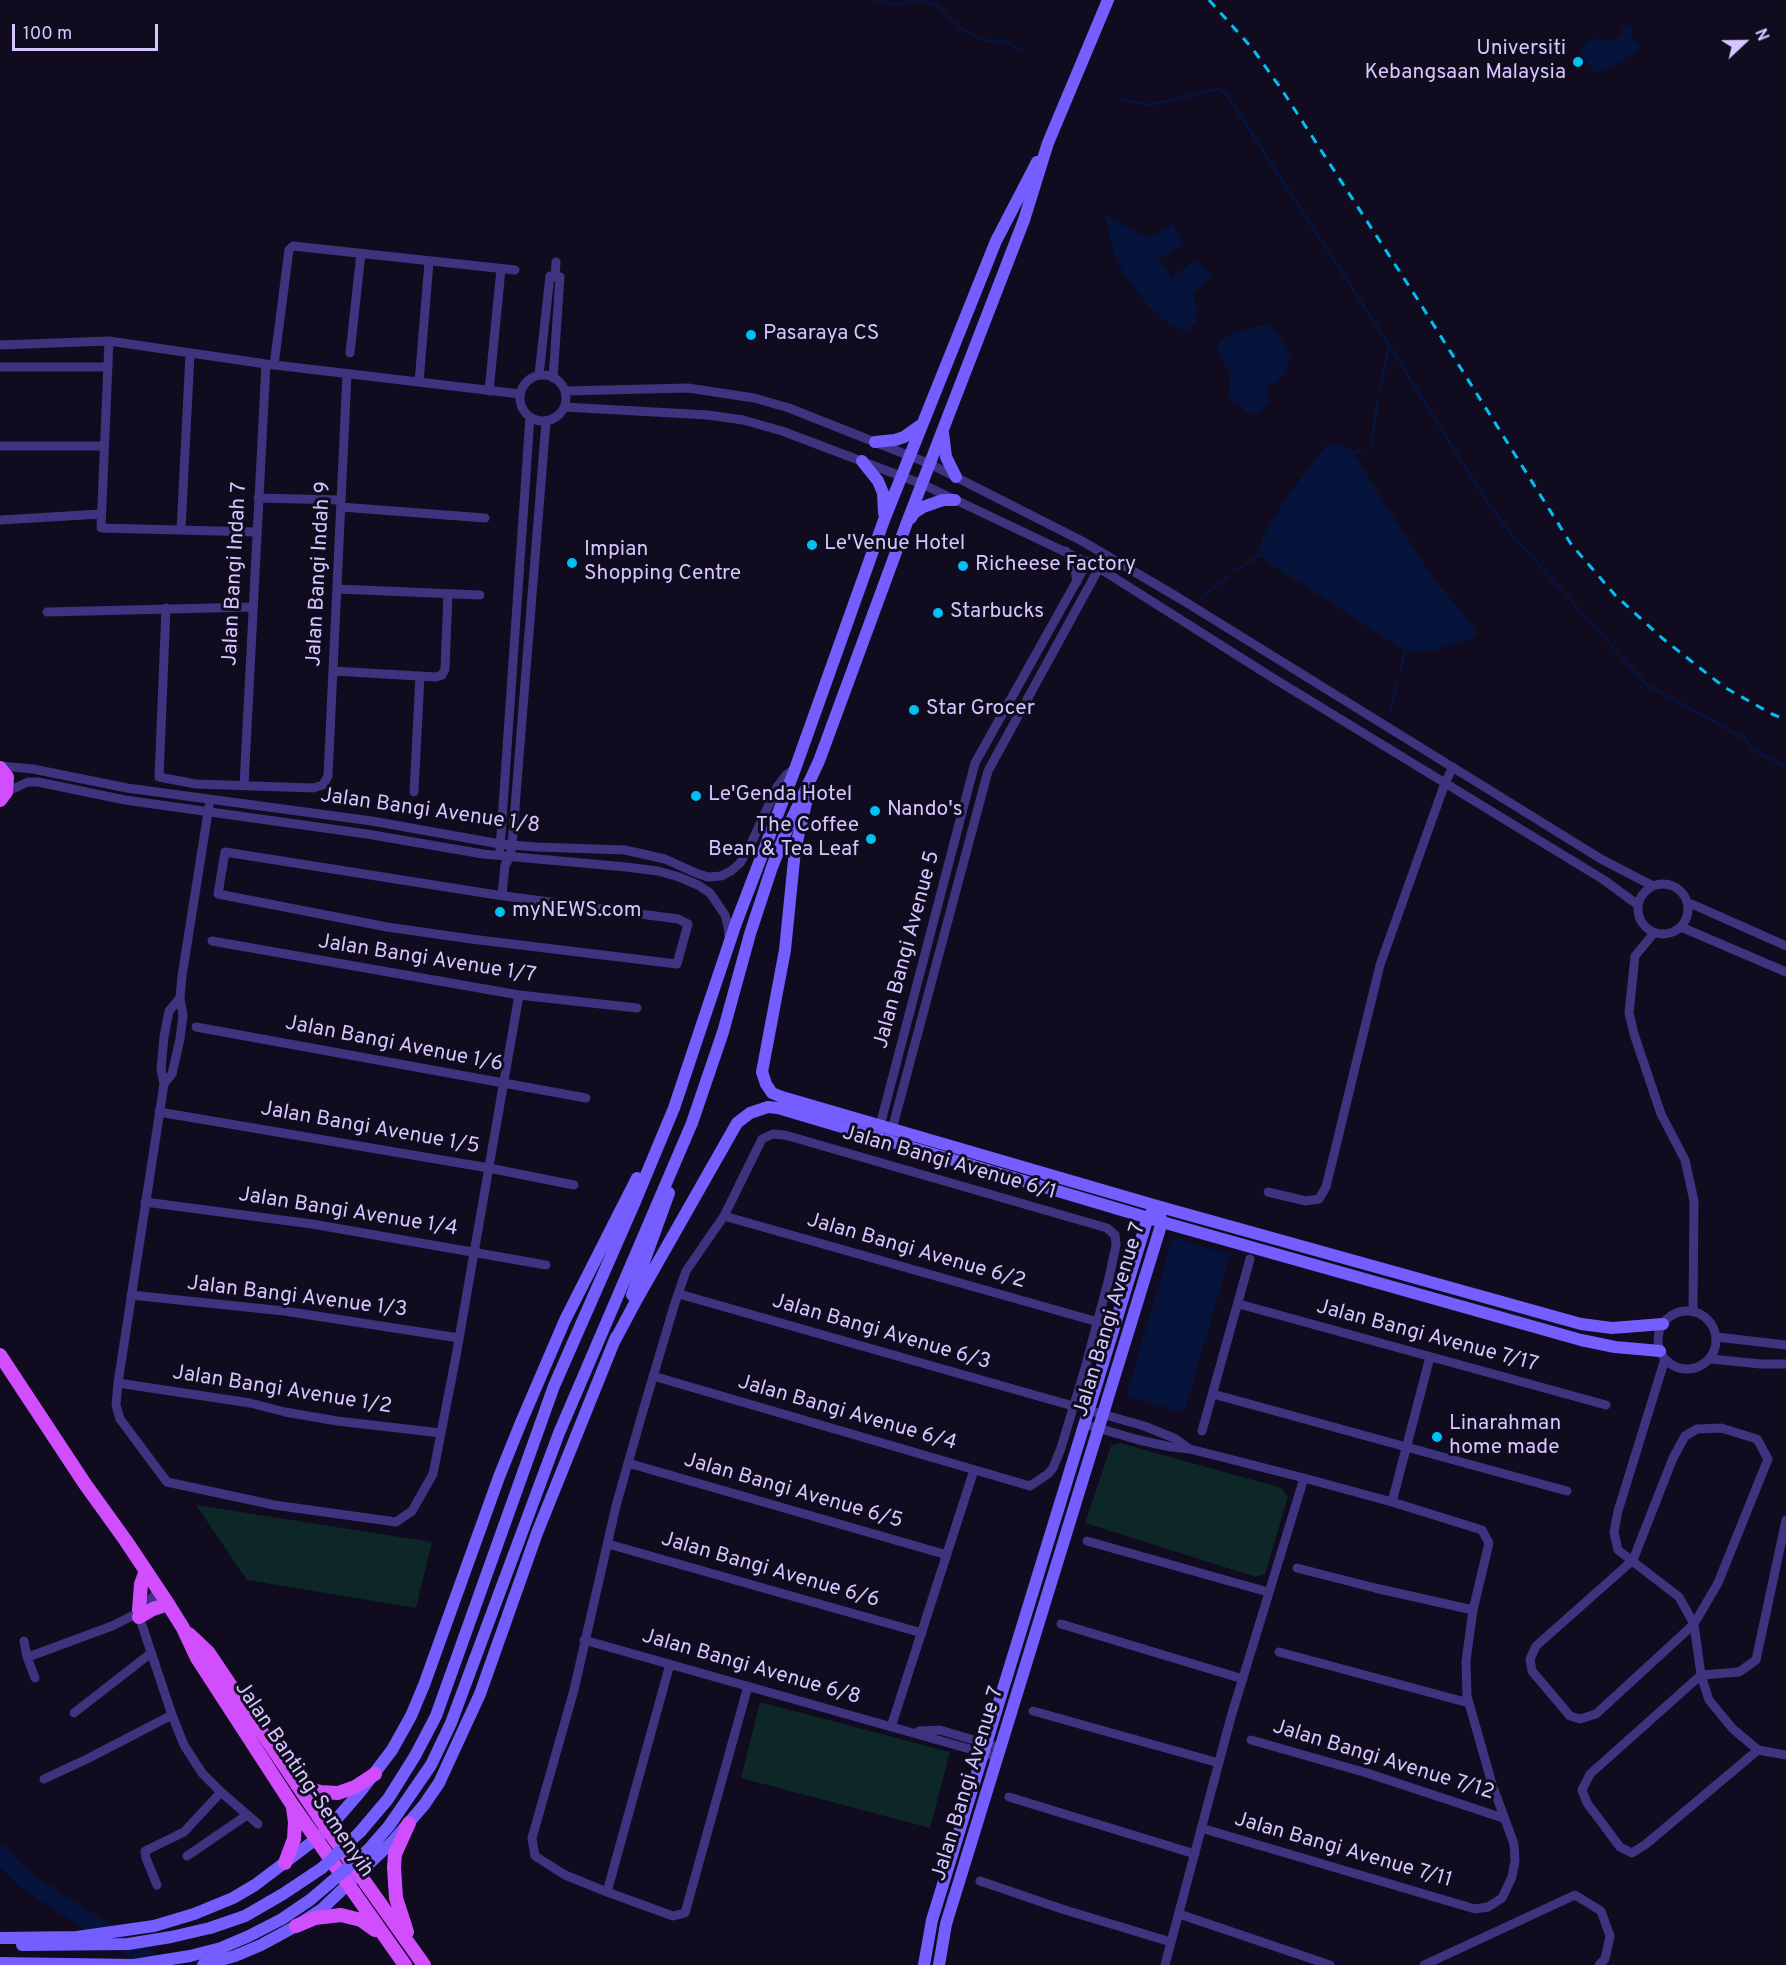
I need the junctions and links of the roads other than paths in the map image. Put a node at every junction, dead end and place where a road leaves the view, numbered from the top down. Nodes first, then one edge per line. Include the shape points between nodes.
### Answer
1 (1108, 0) edge
2 (1048, 143) junction
3 (361, 253) junction
4 (429, 262) junction
5 (556, 262) dead end
6 (501, 269) junction
7 (515, 270) dead end
8 (555, 277) junction
9 (109, 341) junction
10 (0, 345) edge
11 (350, 353) dead end
12 (190, 354) junction
13 (270, 364) junction
14 (0, 367) edge
15 (108, 368) junction
16 (347, 374) junction
17 (539, 375) junction
18 (553, 378) junction
19 (419, 382) junction
20 (565, 390) junction
21 (489, 391) junction
22 (520, 394) junction
23 (564, 407) junction
24 (530, 417) junction
25 (546, 421) junction
26 (922, 424) junction
27 (944, 426) junction
28 (874, 442) junction
29 (0, 446) edge
30 (104, 446) junction
31 (910, 455) junction
32 (862, 461) junction
33 (930, 464) junction
34 (902, 475) junction
35 (956, 477) junction
36 (922, 484) junction
37 (258, 498) junction
38 (955, 500) junction
39 (341, 504) junction
40 (101, 514) junction
41 (485, 518) dead end
42 (0, 520) edge
43 (884, 520) junction
44 (906, 525) junction
45 (181, 530) junction
46 (256, 532) junction
47 (1082, 541) junction
48 (1066, 551) junction
49 (1093, 559) junction
50 (1123, 565) junction
51 (1100, 568) junction
52 (1116, 578) junction
53 (1077, 582) junction
54 (1090, 584) junction
55 (337, 589) junction
56 (448, 594) junction
57 (480, 595) dead end
58 (252, 607) junction
59 (166, 608) junction
60 (47, 612) dead end
61 (1203, 613) junction
62 (1194, 628) junction
63 (333, 671) junction
64 (420, 676) junction
65 (819, 761) junction
66 (1453, 766) junction
67 (0, 767) edge
68 (795, 769) junction
69 (1445, 783) junction
70 (244, 785) junction
71 (414, 792) dead end
72 (3, 796) edge
73 (210, 800) junction
74 (208, 812) junction
75 (500, 844) junction
76 (512, 845) junction
77 (505, 859) junction
78 (1653, 886) junction
79 (502, 895) junction
80 (1687, 903) junction
81 (1638, 905) junction
82 (1681, 927) junction
83 (1654, 933) junction
84 (212, 941) dead end
85 (1786, 946) edge
86 (727, 948) junction
87 (1786, 972) edge
88 (519, 995) junction
89 (180, 998) junction
90 (637, 1008) dead end
91 (196, 1027) dead end
92 (164, 1084) junction
93 (504, 1084) junction
94 (586, 1098) dead end
95 (674, 1108) junction
96 (159, 1112) junction
97 (692, 1123) junction
98 (885, 1133) junction
99 (489, 1168) junction
100 (574, 1185) dead end
101 (1268, 1192) dead end
102 (145, 1202) junction
103 (1157, 1206) junction
104 (724, 1216) junction
105 (1148, 1217) junction
106 (1162, 1222) junction
107 (474, 1251) junction
108 (1250, 1259) dead end
109 (546, 1265) dead end
110 (679, 1294) junction
111 (131, 1296) junction
112 (1239, 1304) junction
113 (1693, 1311) junction
114 (1098, 1322) junction
115 (1663, 1324) junction
116 (1717, 1337) junction
117 (459, 1338) junction
118 (613, 1344) junction
119 (1786, 1345) edge
120 (0, 1355) edge
121 (1662, 1355) junction
122 (1430, 1357) junction
123 (1710, 1359) junction
124 (1786, 1364) edge
125 (654, 1376) junction
126 (118, 1383) junction
127 (1213, 1394) junction
128 (1606, 1405) dead end
129 (1073, 1406) junction
130 (1089, 1410) junction
131 (1103, 1414) junction
132 (1084, 1424) junction
133 (1099, 1429) junction
134 (1202, 1431) dead end
135 (441, 1433) junction
136 (1407, 1447) junction
137 (1190, 1449) junction
138 (628, 1464) junction
139 (974, 1470) junction
140 (1305, 1478) junction
141 (1567, 1491) dead end
142 (1392, 1502) junction
143 (1786, 1520) edge
144 (1087, 1540) dead end
145 (608, 1544) junction
146 (947, 1555) junction
147 (1633, 1560) junction
148 (1297, 1568) dead end
149 (146, 1571) junction
150 (159, 1591) junction
151 (1268, 1592) junction
152 (168, 1604) junction
153 (1473, 1610) junction
154 (139, 1614) junction
155 (1061, 1624) dead end
156 (1694, 1624) junction
157 (183, 1628) junction
158 (922, 1633) junction
159 (584, 1640) junction
160 (24, 1641) dead end
161 (1279, 1652) dead end
162 (151, 1653) junction
163 (27, 1657) junction
164 (670, 1664) junction
165 (1701, 1675) junction
166 (35, 1678) dead end
167 (1243, 1679) junction
168 (748, 1686) junction
169 (1469, 1703) junction
170 (1033, 1711) dead end
171 (74, 1713) dead end
172 (172, 1715) junction
173 (891, 1727) junction
174 (1251, 1740) dead end
175 (985, 1748) junction
176 (1758, 1750) junction
177 (999, 1753) junction
178 (1786, 1755) edge
179 (1219, 1763) junction
180 (375, 1774) junction
181 (44, 1779) dead end
182 (297, 1785) junction
183 (220, 1792) junction
184 (1009, 1797) dead end
185 (291, 1803) junction
186 (247, 1815) junction
187 (1503, 1818) junction
188 (409, 1822) junction
189 (258, 1824) dead end
190 (1201, 1828) junction
191 (328, 1829) junction
192 (316, 1839) junction
193 (1195, 1854) junction
194 (187, 1856) dead end
195 (285, 1863) junction
196 (948, 1867) junction
197 (963, 1871) junction
198 (359, 1875) junction
199 (980, 1881) dead end
200 (157, 1885) dead end
201 (348, 1885) junction
202 (607, 1892) junction
203 (1179, 1914) junction
204 (296, 1926) junction
205 (0, 1938) edge
206 (40, 1941) junction
207 (1171, 1942) junction
208 (0, 1944) edge
209 (395, 1951) junction
210 (0, 1963) edge
211 (44, 1964) edge
212 (423, 1964) edge
213 (203, 1965) edge
214 (405, 1965) edge
215 (924, 1965) edge
216 (939, 1965) edge
217 (1165, 1965) edge
218 (1330, 1965) edge
219 (1424, 1965) edge
220 (1599, 1965) edge

1 - 2 main road
2 - 26 main road via 996,241
2 - 27 main road via 1024,220
3 - 4 street
3 - 11 street
3 - 13 street, Jalan Bangi Indah 7 via 293,246 289,250
4 - 6 street
4 - 19 street
5 - 8 street
6 - 7 street
6 - 21 street
8 - 17 street via 550,276
8 - 18 street via 560,277
9 - 10 street
9 - 12 street
9 - 15 street
12 - 13 street
12 - 45 street
13 - 16 street
13 - 37 street, Jalan Bangi Indah 7
14 - 15 street
15 - 30 street
16 - 19 street
16 - 39 street, Jalan Bangi Indah 9
17 - 18 street
17 - 22 street via 527,382
18 - 20 street
19 - 21 street
20 - 23 street
20 - 28 street via 688,388 723,392 789,408
21 - 22 street
22 - 24 street via 522,407
23 - 25 street via 554,419
23 - 32 street via 743,420
24 - 25 street
24 - 75 street
25 - 76 street
26 - 28 main road via 904,437
26 - 31 main road
27 - 33 main road
27 - 35 main road via 946,457
28 - 31 street
29 - 30 street
30 - 40 street
31 - 33 street
31 - 34 main road
32 - 34 street
32 - 43 main road via 880,487
33 - 35 street
33 - 36 main road
34 - 36 street
34 - 43 main road
35 - 47 street
36 - 38 street
36 - 44 main road
37 - 39 street
37 - 46 street, Jalan Bangi Indah 7
38 - 44 main road via 923,507
38 - 48 street
39 - 41 street
39 - 55 street, Jalan Bangi Indah 9
40 - 42 street
40 - 45 street via 101,528
43 - 68 main road
44 - 65 main road
45 - 46 street
46 - 58 street, Jalan Bangi Indah 7
47 - 49 street
47 - 50 street
48 - 49 street
48 - 53 street
49 - 50 street
49 - 51 street
49 - 53 street, Jalan Bangi Avenue 5
50 - 61 street
51 - 52 street
51 - 54 street, Jalan Bangi Avenue 5
52 - 54 street
52 - 62 street
53 - 98 street, Jalan Bangi Avenue 5 via 975,763
54 - 98 street, Jalan Bangi Avenue 5 via 988,771
55 - 56 street
55 - 63 street, Jalan Bangi Indah 9
56 - 57 street
56 - 64 street via 445,669 436,677
58 - 59 street
58 - 70 street, Jalan Bangi Indah 7
59 - 60 street
59 - 70 street via 159,777 196,784
61 - 62 street
61 - 66 street
62 - 69 street
63 - 64 street
63 - 70 street, Jalan Bangi Indah 9 via 328,776 323,785
64 - 71 street
65 - 97 main road via 772,867
65 - 98 main road via 800,825 785,950 762,1072 772,1093
66 - 69 street
66 - 78 street via 1601,859
67 - 72 main road via 7,777
67 - 73 street, Jalan Bangi Avenue 1/8 via 33,769
68 - 76 street, Jalan Bangi Avenue 1/8 via 777,787 740,863 721,876 696,873 665,859 628,850
68 - 86 main road
69 - 81 street
69 - 101 street via 1380,965 1326,1187 1319,1199 1306,1201
72 - 74 street, Jalan Bangi Avenue 1/8 via 28,782 38,782
73 - 74 street
73 - 75 street, Jalan Bangi Avenue 1/8 via 372,821
74 - 77 street, Jalan Bangi Avenue 1/8 via 367,834
74 - 89 street
75 - 76 street, Jalan Bangi Avenue 1/8
75 - 77 street
76 - 77 street
77 - 79 street
77 - 86 street, Jalan Bangi Avenue 1/8 via 626,867 679,877 698,885 720,904 728,926
78 - 80 street via 1674,887
78 - 81 street via 1646,890
79 - 79 street via 225,852 218,894 387,927 677,964 688,924 678,919
80 - 82 street via 1687,916
80 - 85 street
81 - 83 street via 1639,919
82 - 83 street via 1669,934
82 - 87 street
83 - 113 street via 1635,956 1629,1013 1661,1114 1685,1160 1694,1202
84 - 88 street, Jalan Bangi Avenue 1/7
86 - 95 main road
88 - 90 street, Jalan Bangi Avenue 1/7
88 - 93 street
89 - 92 street via 180,1039 172,1074
89 - 92 street via 170,1011 164,1037
91 - 93 street, Jalan Bangi Avenue 1/6
92 - 96 street
93 - 94 street, Jalan Bangi Avenue 1/6
93 - 99 street
95 - 180 main road via 556,1340 499,1477 415,1706
95 - 206 main road, bridge via 554,1386 436,1716 388,1798 322,1868 245,1916 171,1938 128,1944
96 - 99 street, Jalan Bangi Avenue 1/5
96 - 102 street
97 - 118 main road
97 - 211 main road, bridge via 559,1433 451,1723 431,1766 389,1826 369,1849 310,1900 282,1919 221,1948 134,1965
98 - 103 main road
98 - 105 main road
98 - 118 main road via 778,1108 757,1109 744,1116
99 - 100 street, Jalan Bangi Avenue 1/5
99 - 107 street
102 - 107 street, Jalan Bangi Avenue 1/4
102 - 111 street
103 - 105 main road, Jalan Bangi Avenue 7
103 - 106 main road, Jalan Bangi Avenue 7
103 - 115 main road via 1581,1324 1612,1328
104 - 110 street via 686,1271
104 - 114 street, Jalan Bangi Avenue 6/2
104 - 114 street, Jalan Bangi Avenue 6/1 via 762,1139 773,1134 785,1136 1107,1228 1116,1245
105 - 106 main road
105 - 130 main road, Jalan Bangi Avenue 7
106 - 121 main road via 1581,1340
106 - 131 main road, Jalan Bangi Avenue 7
107 - 109 street, Jalan Bangi Avenue 1/4
107 - 117 street
108 - 112 street
110 - 125 street
110 - 129 street, Jalan Bangi Avenue 6/3
111 - 117 street, Jalan Bangi Avenue 1/3 via 284,1311
111 - 126 street
112 - 122 street, Jalan Bangi Avenue 7/17
112 - 127 street
113 - 115 street via 1676,1313
113 - 116 street via 1711,1323
114 - 129 street
115 - 121 street via 1658,1337
116 - 119 street
116 - 123 street
117 - 135 street
118 - 188 main road via 537,1533 480,1694 439,1783
120 - 149 main road, Jalan Banting-Semenyih
121 - 123 street via 1682,1369 1702,1366
121 - 147 street via 1614,1532 1618,1550
122 - 128 street, Jalan Bangi Avenue 7/17
122 - 136 street
123 - 124 street
125 - 138 street
125 - 139 street, Jalan Bangi Avenue 6/4
126 - 135 street, Jalan Bangi Avenue 1/2 via 338,1421
126 - 135 street via 116,1405 120,1419 167,1482 274,1505 396,1522 412,1511 433,1474
127 - 134 street
127 - 136 street
129 - 139 street, Jalan Bangi Avenue 6/4 via 1053,1468 1030,1486
130 - 131 street
130 - 132 main road, Jalan Bangi Avenue 7
131 - 133 main road, Jalan Bangi Avenue 7
131 - 137 street via 1174,1438
132 - 133 street
132 - 175 main road, Jalan Bangi Avenue 7
133 - 137 street
133 - 177 main road, Jalan Bangi Avenue 7
136 - 141 street
136 - 142 street
137 - 140 street
138 - 145 street
138 - 146 street, Jalan Bangi Avenue 6/5
139 - 146 street
140 - 142 street
140 - 151 street
142 - 153 street via 1482,1530 1489,1543
143 - 165 street via 1756,1660 1739,1672
144 - 151 street
145 - 158 street, Jalan Bangi Avenue 6/6
145 - 159 street
146 - 158 street
147 - 156 street via 1679,1597
147 - 156 street via 1536,1646 1530,1659 1532,1671 1570,1716 1580,1719 1596,1714
147 - 156 street via 1685,1436 1697,1430 1721,1428 1757,1439 1767,1459 1718,1583
148 - 153 street
149 - 150 main road, Jalan Banting-Semenyih
149 - 154 main road via 139,1595
150 - 152 main road, Jalan Banting-Semenyih
150 - 154 street
151 - 167 street
152 - 154 main road
152 - 157 main road, Jalan Banting-Semenyih
153 - 169 street via 1466,1661
154 - 162 street
154 - 163 street
155 - 167 street
156 - 165 street
157 - 182 main road, Jalan Banting-Semenyih via 208,1652
157 - 185 main road, Jalan Banting-Semenyih via 197,1658
158 - 173 street
159 - 164 street, Jalan Bangi Avenue 6/8
159 - 202 street via 532,1847 535,1856 545,1864
160 - 163 street
161 - 169 street
162 - 171 street
162 - 172 street
163 - 166 street
164 - 168 street, Jalan Bangi Avenue 6/8
164 - 202 street
165 - 176 street via 1709,1700 1733,1729
165 - 176 street via 1590,1774 1582,1790 1587,1803 1620,1847 1632,1853 1646,1844
167 - 179 street
168 - 173 street, Jalan Bangi Avenue 6/8
168 - 202 street via 685,1913 673,1916
169 - 187 street
170 - 179 street
172 - 181 street
172 - 183 street via 193,1760
173 - 175 street, Jalan Bangi Avenue 6/8
174 - 187 street, Jalan Bangi Avenue 7/12
175 - 177 street, Jalan Bangi Avenue 6/8
175 - 196 main road, Jalan Bangi Avenue 7
176 - 178 street
177 - 197 main road, Jalan Bangi Avenue 7
179 - 190 street
180 - 182 main road via 338,1793
180 - 191 main road
182 - 191 main road, Jalan Banting-Semenyih
183 - 186 street
183 - 200 street via 184,1832 145,1851
184 - 193 street
185 - 192 main road, Jalan Banting-Semenyih
185 - 195 main road via 294,1839
186 - 189 street
186 - 194 street
187 - 190 street, Jalan Bangi Avenue 7/11 via 1514,1844 1512,1877 1502,1898 1488,1907 1475,1909
188 - 198 main road
188 - 212 main road via 395,1854 394,1883 401,1917
190 - 193 street
191 - 192 main road
191 - 198 main road, Jalan Banting-Semenyih
192 - 195 main road
192 - 201 main road, Jalan Banting-Semenyih
193 - 203 street
195 - 206 main road via 233,1898 194,1914 154,1926
196 - 197 main road
196 - 215 main road, Jalan Bangi Avenue 7
197 - 216 main road, Jalan Bangi Avenue 7 via 946,1924
198 - 201 main road
198 - 212 main road, Jalan Banting-Semenyih
199 - 207 street
201 - 204 main road
201 - 209 main road, Jalan Banting-Semenyih
203 - 207 street
203 - 218 street
204 - 209 main road via 315,1918 351,1916 370,1926
204 - 213 main road via 235,1956
205 - 206 main road
206 - 208 main road
207 - 217 street
209 - 214 main road
210 - 211 main road
219 - 220 street via 1575,1895 1601,1911 1610,1936 1605,1959

